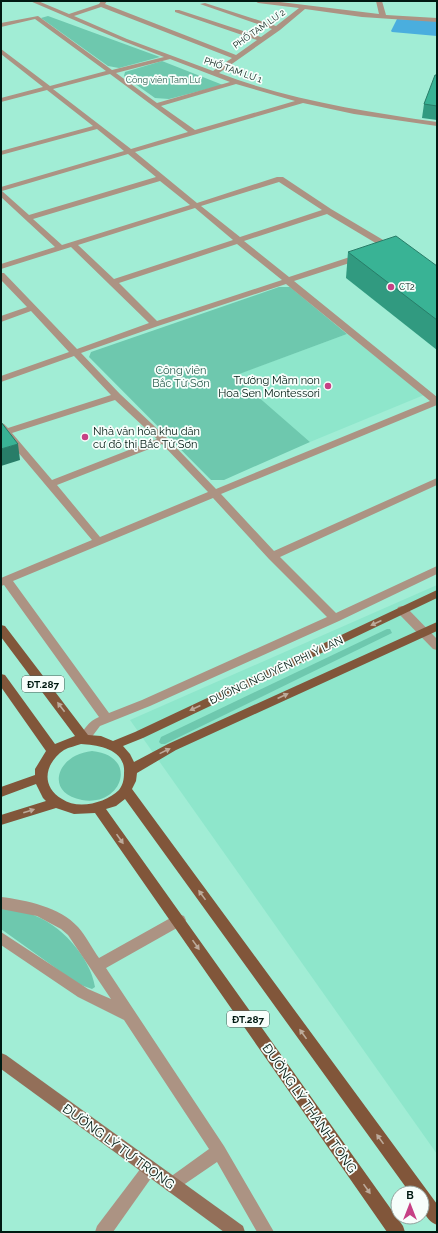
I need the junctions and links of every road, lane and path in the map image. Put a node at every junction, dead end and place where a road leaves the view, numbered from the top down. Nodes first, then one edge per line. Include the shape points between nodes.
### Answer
1 (33, 1) edge
2 (258, 1) edge
3 (313, 1) edge
4 (379, 1) edge
5 (103, 3) edge
6 (203, 4) dead end
7 (304, 7) junction
8 (312, 8) junction
9 (177, 11) dead end
10 (69, 16) junction
11 (383, 16) junction
12 (437, 20) edge
13 (1, 25) edge
14 (278, 29) junction
15 (262, 40) junction
16 (1, 51) edge
17 (171, 57) junction
18 (236, 57) junction
19 (112, 72) junction
20 (214, 74) junction
21 (238, 82) junction
22 (48, 88) junction
23 (1, 100) edge
24 (303, 101) junction
25 (156, 105) junction
26 (437, 124) edge
27 (98, 127) junction
28 (194, 133) junction
29 (130, 152) junction
30 (1, 153) edge
31 (161, 178) junction
32 (1, 189) edge
33 (1, 193) edge
34 (195, 206) junction
35 (328, 211) junction
36 (28, 218) junction
37 (239, 241) junction
38 (72, 244) junction
39 (389, 247) junction
40 (60, 248) junction
41 (401, 255) edge
42 (1, 267) edge
43 (1, 275) edge
44 (289, 281) junction
45 (113, 282) junction
46 (32, 308) junction
47 (1, 319) edge
48 (155, 324) junction
49 (76, 352) junction
50 (1, 379) edge
51 (117, 396) junction
52 (437, 402) edge
53 (4, 429) edge
54 (164, 440) junction
55 (437, 481) edge
56 (51, 484) junction
57 (214, 494) junction
58 (99, 542) junction
59 (272, 556) junction
60 (437, 570) edge
61 (4, 581) edge
62 (437, 594) edge
63 (402, 610) junction
64 (335, 618) junction
65 (437, 626) edge
66 (1, 629) edge
67 (423, 632) junction
68 (437, 646) edge
69 (1, 678) edge
70 (107, 719) junction
71 (84, 739) junction
72 (114, 745) junction
73 (53, 751) junction
74 (131, 770) junction
75 (40, 778) junction
76 (125, 790) junction
77 (1, 792) edge
78 (56, 803) junction
79 (98, 807) junction
80 (1, 820) edge
81 (1, 903) edge
82 (179, 920) junction
83 (1, 938) edge
84 (97, 966) junction
85 (130, 1016) junction
86 (1, 1060) edge
87 (219, 1151) junction
88 (149, 1169) junction
89 (171, 1185) junction
90 (414, 1185) edge
91 (430, 1207) edge
92 (437, 1217) edge
93 (104, 1232) edge
94 (237, 1232) edge
95 (266, 1232) edge
96 (396, 1232) edge

1 - 10 street, PHỐ TAM LƯ 1
2 - 7 street
3 - 8 street
4 - 11 street
5 - 10 street
5 - 18 street
6 - 14 street
7 - 8 street
7 - 14 street, PHỐ TAM LƯ 2
8 - 11 street
9 - 15 street
10 - 17 street, PHỐ TAM LƯ 1
11 - 12 street
13 - 19 street via 36,17
14 - 15 street, PHỐ TAM LƯ 2
15 - 18 street, PHỐ TAM LƯ 2
16 - 22 street
17 - 19 street
17 - 20 street, PHỐ TAM LƯ 1
18 - 20 street, PHỐ TAM LƯ 2
19 - 22 street
19 - 25 street
20 - 21 street, PHỐ TAM LƯ 1
21 - 24 street, PHỐ TAM LƯ 1
21 - 25 street
22 - 23 street
22 - 27 street
24 - 26 street, PHỐ TAM LƯ 1 via 358,113
24 - 28 street
25 - 28 street
27 - 29 street
27 - 30 street
28 - 29 street
29 - 31 street
29 - 32 street
31 - 34 street
31 - 36 street
33 - 36 street
34 - 35 street via 280,179
34 - 37 street
34 - 38 street
35 - 37 street
35 - 39 street
36 - 40 street
37 - 44 street
37 - 45 street
38 - 40 street
38 - 45 street
39 - 41 street
39 - 44 street
40 - 42 street
43 - 46 street
44 - 48 street
44 - 52 street
45 - 48 street
46 - 47 street
46 - 49 street
48 - 49 street
49 - 50 street
49 - 51 street
51 - 53 street
51 - 54 street
52 - 57 street
53 - 56 street
54 - 56 street
54 - 57 street
55 - 59 street
56 - 58 street
57 - 58 street
57 - 59 street
58 - 61 street
59 - 64 street
60 - 64 street
61 - 70 street
62 - 63 main road, ĐƯỜNG NGUYÊN PHI Ỷ LAN
63 - 67 street
63 -> 72 main road, ĐƯỜNG NGUYÊN PHI Ỷ LAN
64 - 70 street
65 - 67 main road
71 -> 66 main road, ĐT.287
67 - 68 street
74 -> 67 main road via 167,750
69 - 73 main road, ĐT.287
70 - 71 street via 96,723
71 - 72 main road via 98,739
71 - 73 main road via 69,742
72 - 74 main road via 126,755
73 - 75 main road via 43,764
74 - 76 main road
75 - 77 main road
75 - 78 main road via 44,791
76 - 79 main road via 114,800
90 -> 76 main road, ĐT.287
78 - 79 main road via 75,809
80 -> 78 main road
79 -> 82 main road, ĐƯỜNG LÝ THÁNH TÔNG / ĐT.287
81 - 84 street via 35,909 62,922 73,931
82 - 84 street
82 -> 96 main road, ĐƯỜNG LÝ THÁNH TÔNG / ĐT.287
83 - 85 street via 83,993
84 - 85 street
85 - 87 street
86 - 88 main road, ĐƯỜNG LÝ TỰ TRỌNG
87 - 89 street
87 - 95 street
88 - 89 main road, ĐƯỜNG LÝ TỰ TRỌNG
88 - 93 street
89 - 94 main road, ĐƯỜNG LÝ TỰ TRỌNG
91 - 92 main road

